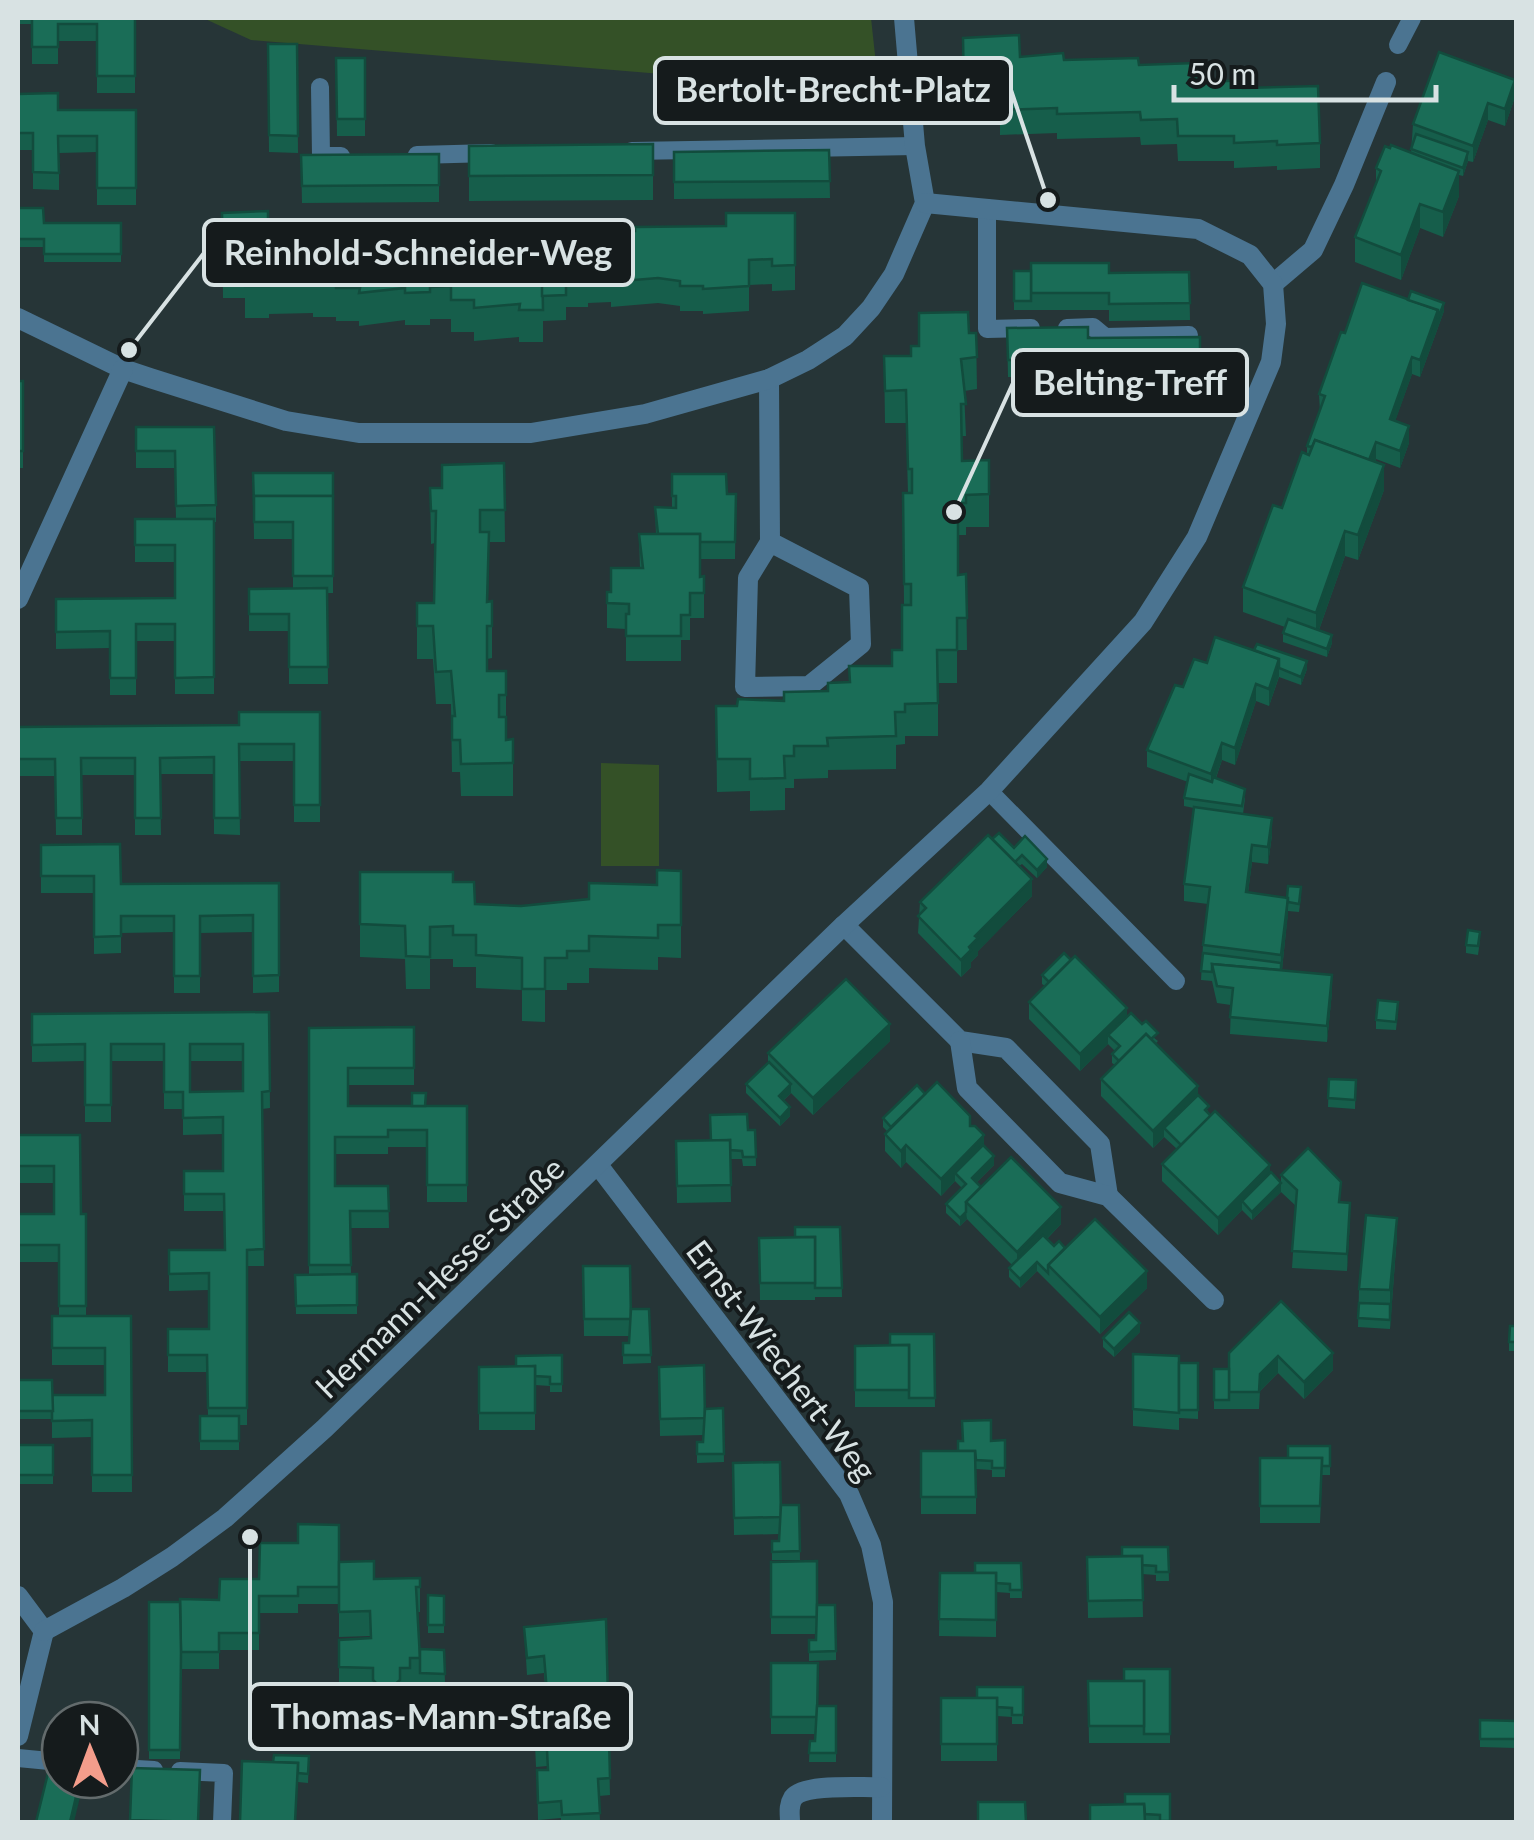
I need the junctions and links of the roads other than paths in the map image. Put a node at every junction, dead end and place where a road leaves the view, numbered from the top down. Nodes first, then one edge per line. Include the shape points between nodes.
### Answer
1 (904, 18) edge
2 (1412, 18) edge
3 (1398, 45) dead end
4 (1386, 82) dead end
5 (320, 87) dead end
6 (915, 146) junction
7 (618, 151) edge
8 (519, 153) edge
9 (400, 155) edge
10 (360, 156) edge
11 (925, 202) junction
12 (987, 208) junction
13 (1273, 284) junction
14 (18, 318) edge
15 (1189, 335) edge
16 (123, 369) junction
17 (769, 379) junction
18 (770, 542) junction
19 (18, 600) edge
20 (990, 791) junction
21 (844, 926) junction
22 (1176, 981) dead end
23 (960, 1041) junction
24 (598, 1165) junction
25 (1108, 1196) junction
26 (1214, 1300) dead end
27 (18, 1596) edge
28 (44, 1631) junction
29 (18, 1736) edge
30 (140, 1769) edge
31 (881, 1787) junction
32 (222, 1822) edge
33 (790, 1822) edge
34 (882, 1822) edge

1 - 6 street
2 - 3 lane
4 - 13 street via 1312,250
5 - 10 lane via 321,156
6 - 7 lane
6 - 11 street
8 - 9 lane
11 - 12 street
11 - 17 street via 894,274 871,308 844,336
12 - 13 street via 1198,230 1250,255
12 - 15 lane via 987,329 1093,327 1105,337
13 - 20 street, Hermann-Hesse-Straße via 1271,362 1197,536 1142,622
14 - 16 street
16 - 17 street via 286,421 359,434 418,435 550,430 645,414
16 - 19 street
17 - 18 street
18 - 18 street via 748,578 745,688 809,686 861,644 859,588
20 - 21 street, Hermann-Hesse-Straße
20 - 22 lane
21 - 23 street
21 - 24 street, Hermann-Hesse-Straße
23 - 25 street via 967,1088 1060,1182
23 - 25 street via 1006,1048 1100,1144
24 - 28 street, Hermann-Hesse-Straße via 225,1518 123,1588
24 - 31 street, Ernst-Wiechert-Weg via 848,1494 871,1545 883,1602
25 - 26 street
27 - 28 street
28 - 29 street
30 - 32 lane via 224,1773
31 - 33 street via 806,1790 790,1805
31 - 34 street, Ernst-Wiechert-Weg

